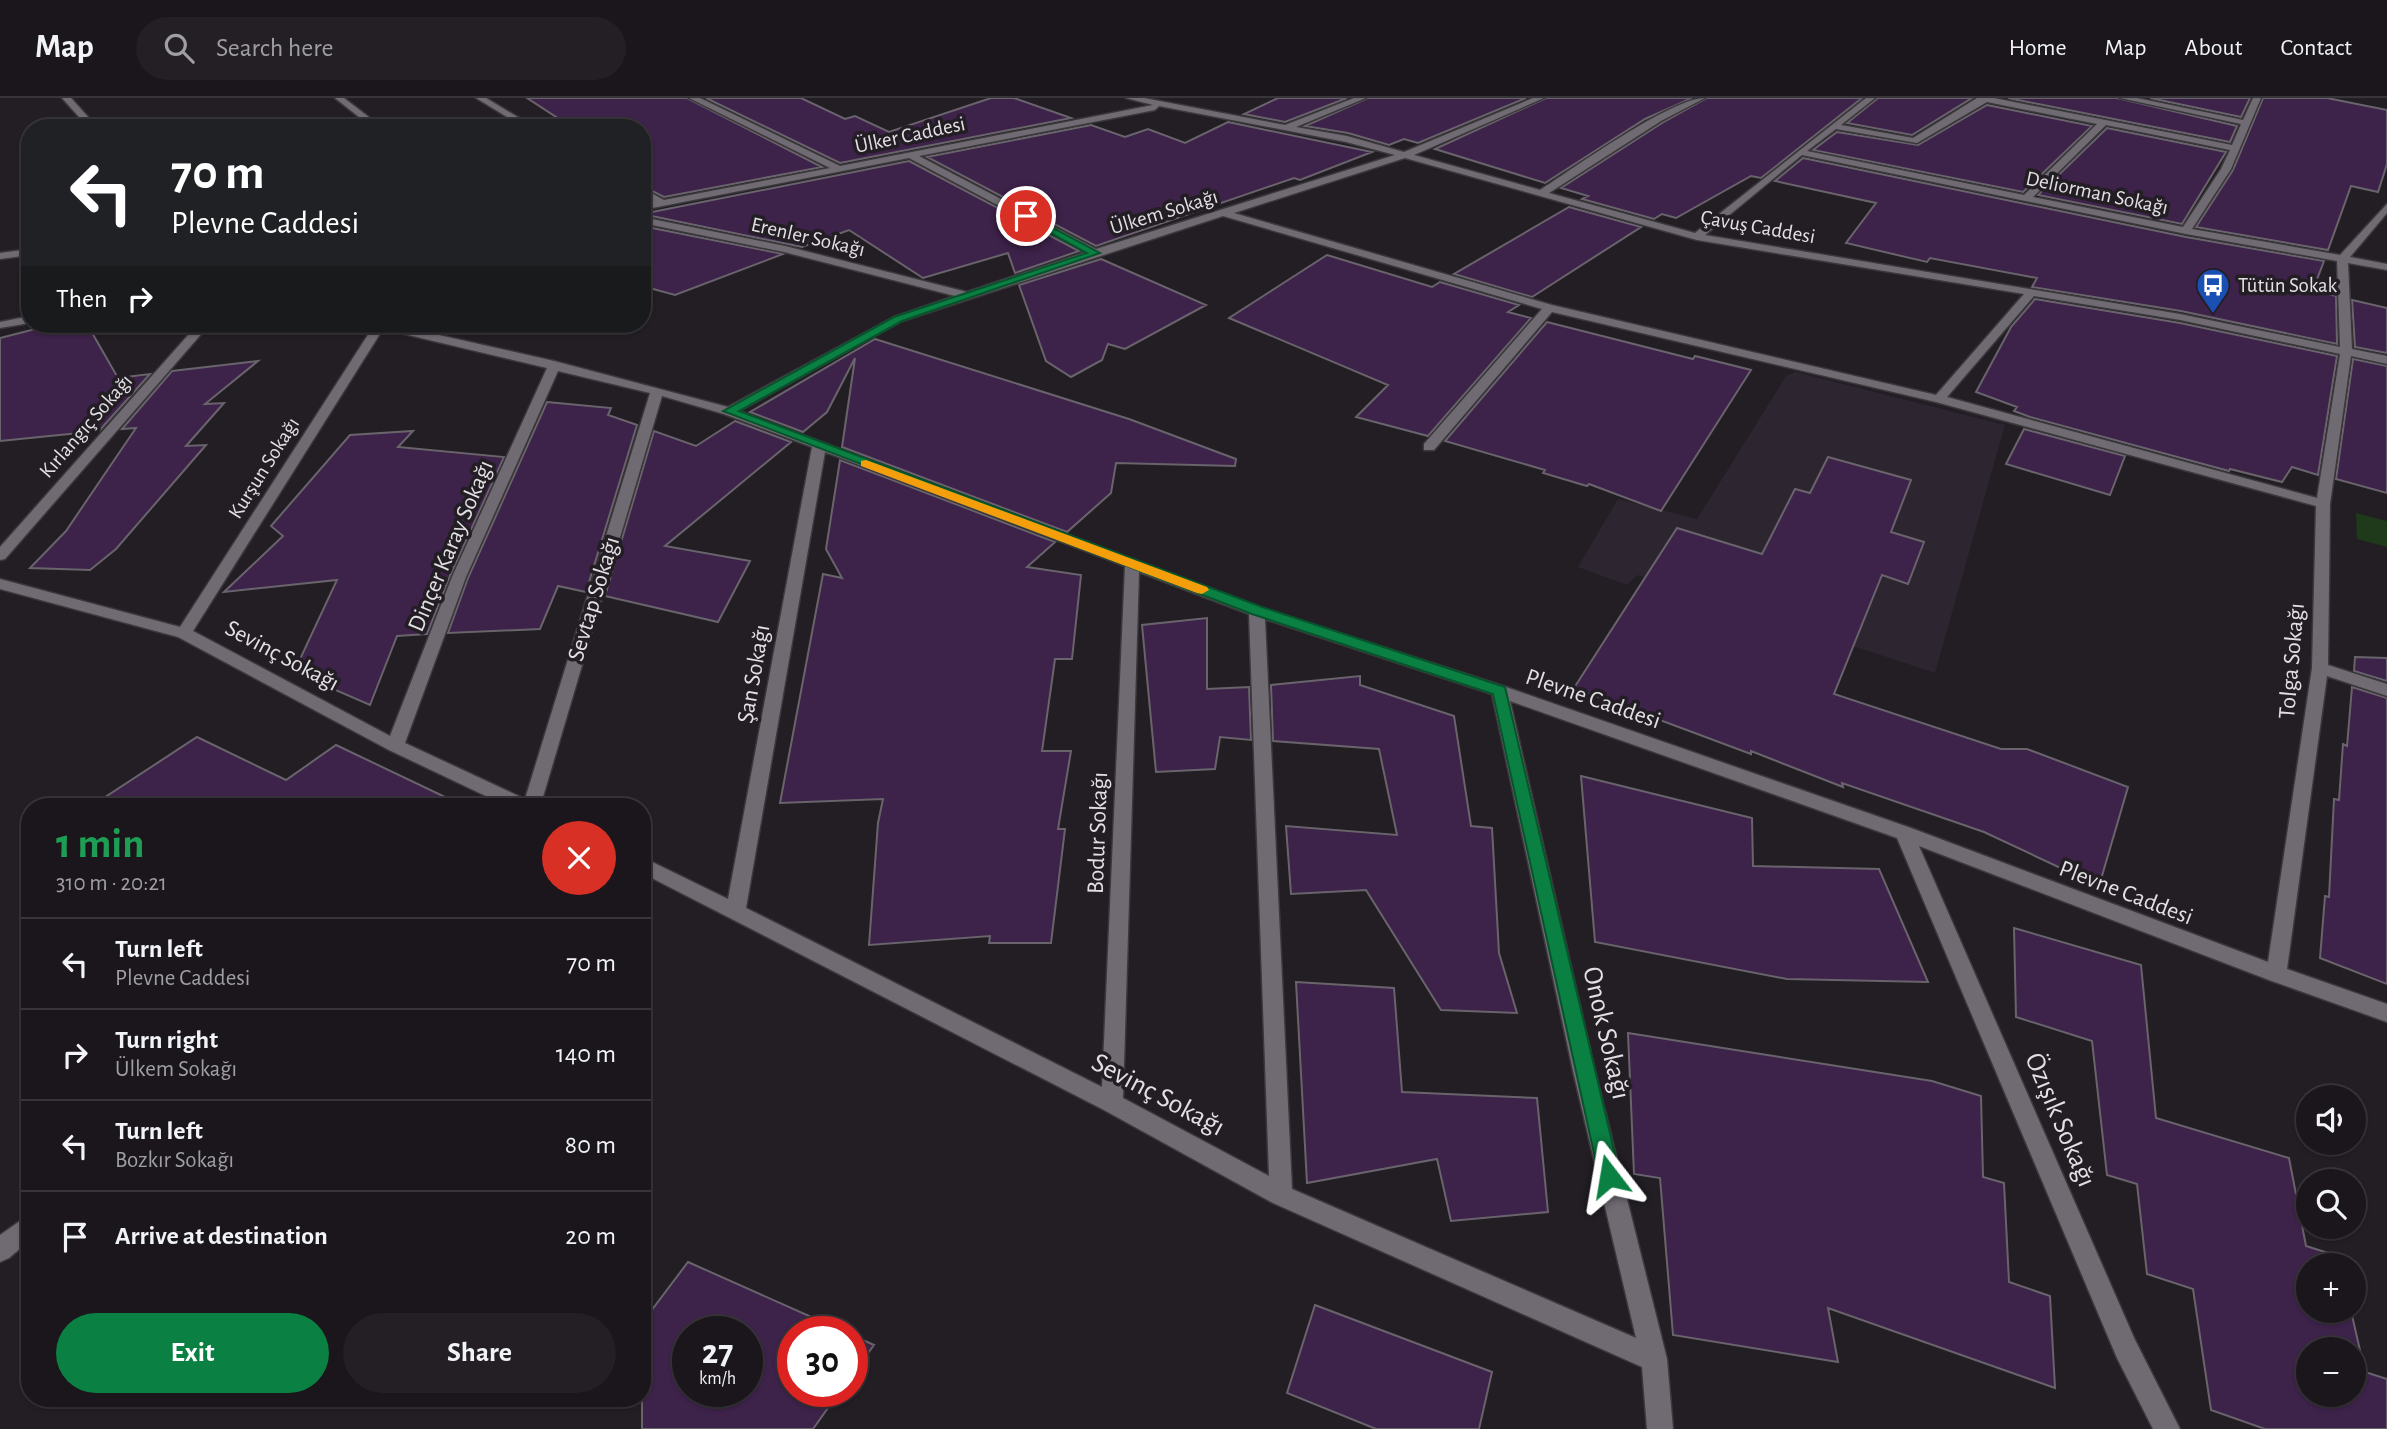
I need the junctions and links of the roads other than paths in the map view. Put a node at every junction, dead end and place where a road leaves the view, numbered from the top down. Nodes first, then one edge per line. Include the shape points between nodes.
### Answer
1 (66, 98) edge
2 (339, 98) edge
3 (480, 98) edge
4 (693, 98) edge
5 (1130, 98) edge
6 (1185, 98) edge
7 (1362, 98) edge
8 (1540, 98) edge
9 (1701, 98) edge
10 (1871, 98) edge
11 (1983, 98) edge
12 (2124, 98) edge
13 (2257, 98) edge
14 (1168, 104) junction
15 (86, 119) edge
16 (367, 119) edge
17 (516, 119) edge
18 (2105, 121) junction
19 (2247, 123) junction
20 (1834, 126) junction
21 (1287, 127) junction
22 (2235, 148) junction
23 (1800, 152) junction
24 (911, 155) junction
25 (1403, 156) junction
26 (840, 169) junction
27 (1540, 194) junction
28 (651, 196) edge
29 (2026, 198) junction
30 (664, 204) junction
31 (651, 206) edge
32 (2387, 208) edge
33 (1224, 213) junction
34 (651, 222) edge
35 (2186, 231) junction
36 (1697, 237) junction
37 (21, 253) edge
38 (1095, 253) junction
39 (0, 256) edge
40 (2342, 260) junction
41 (2387, 267) edge
42 (2030, 294) junction
43 (964, 295) junction
44 (1549, 308) junction
45 (21, 321) edge
46 (0, 325) edge
47 (196, 333) edge
48 (372, 333) edge
49 (417, 333) edge
50 (2346, 351) junction
51 (2387, 360) edge
52 (554, 365) junction
53 (657, 391) junction
54 (1939, 399) junction
55 (729, 411) junction
56 (819, 446) junction
57 (1429, 447) dead end
58 (2323, 504) junction
59 (0, 556) edge
60 (1132, 565) junction
61 (0, 584) edge
62 (1257, 611) junction
63 (184, 633) junction
64 (2320, 668) junction
65 (2387, 690) edge
66 (1500, 691) junction
67 (395, 746) junction
68 (509, 798) edge
69 (532, 798) edge
70 (1904, 833) junction
71 (651, 868) edge
72 (736, 911) junction
73 (2276, 974) junction
74 (2387, 1013) edge
75 (1112, 1103) junction
76 (1281, 1195) junction
77 (21, 1232) edge
78 (0, 1250) edge
79 (1654, 1359) junction
80 (1660, 1429) edge
81 (2167, 1429) edge

1 - 15 street
2 - 16 street
3 - 17 street
4 - 26 street
5 - 14 street, Çavuş Caddesi
6 - 14 street, Ülker Caddesi
7 - 21 street
8 - 25 street, Ülkem Sokağı
9 - 27 street via 1658,119
10 - 20 street
11 - 18 street
11 - 20 street via 1914,141
12 - 19 street
13 - 19 street
14 - 21 street, Çavuş Caddesi
14 - 24 street, Ülker Caddesi
18 - 22 street
18 - 29 street
19 - 22 street
20 - 23 street
21 - 25 street, Çavuş Caddesi
22 - 35 street
23 - 29 street, Deliorman Sokağı
23 - 36 street
24 - 26 street, Ülker Caddesi
24 - 38 street
25 - 27 street, Çavuş Caddesi
25 - 33 street, Ülkem Sokağı
26 - 30 street, Ülker Caddesi
27 - 36 street, Çavuş Caddesi
28 - 30 street
29 - 35 street, Deliorman Sokağı
30 - 31 street, Ülker Caddesi
32 - 40 street
33 - 38 street, Ülkem Sokağı
33 - 44 street
34 - 43 street, Erenler Sokağı via 785,249
35 - 40 street, Deliorman Sokağı
36 - 42 street, Çavuş Caddesi
37 - 39 street
38 - 43 street, Ülkem Sokağı
40 - 41 street, Deliorman Sokağı
40 - 50 street, Tolga Sokağı
42 - 50 street, Çavuş Caddesi via 2180,317
42 - 54 street
43 - 55 street, Ülkem Sokağı via 887,325
44 - 54 street
44 - 57 street
45 - 46 street
47 - 59 street, Kırlangıç Sokağı
48 - 63 street, Kurşun Sokağı
49 - 52 street, Plevne Caddesi
50 - 51 street, Çavuş Caddesi
50 - 58 street, Tolga Sokağı
52 - 53 street, Plevne Caddesi
52 - 67 street, Dinçer Karay Sokağı via 459,578
53 - 55 street, Plevne Caddesi
53 - 69 street, Sevtap Sokağı
54 - 58 street
55 - 56 street, Plevne Caddesi
56 - 60 street, Plevne Caddesi
56 - 72 street, Şan Sokağı
58 - 64 street, Tolga Sokağı
60 - 62 street, Plevne Caddesi
60 - 75 street, Bodur Sokağı
61 - 63 street, Sevinç Sokağı
62 - 66 street, Plevne Caddesi
62 - 76 street
63 - 67 street, Sevinç Sokağı
64 - 65 street
64 - 73 street, Tolga Sokağı
66 - 70 street, Plevne Caddesi
66 - 79 street, Onok Sokağı via 1584,1072
67 - 68 street, Sevinç Sokağı
70 - 73 street, Plevne Caddesi
70 - 81 street, Özışık Sokağı via 2126,1349
71 - 72 street, Sevinç Sokağı
72 - 75 street, Sevinç Sokağı
73 - 74 street, Plevne Caddesi
75 - 76 street, Sevinç Sokağı
76 - 79 street, Sevinç Sokağı
77 - 78 street
79 - 80 street, Onok Sokağı

